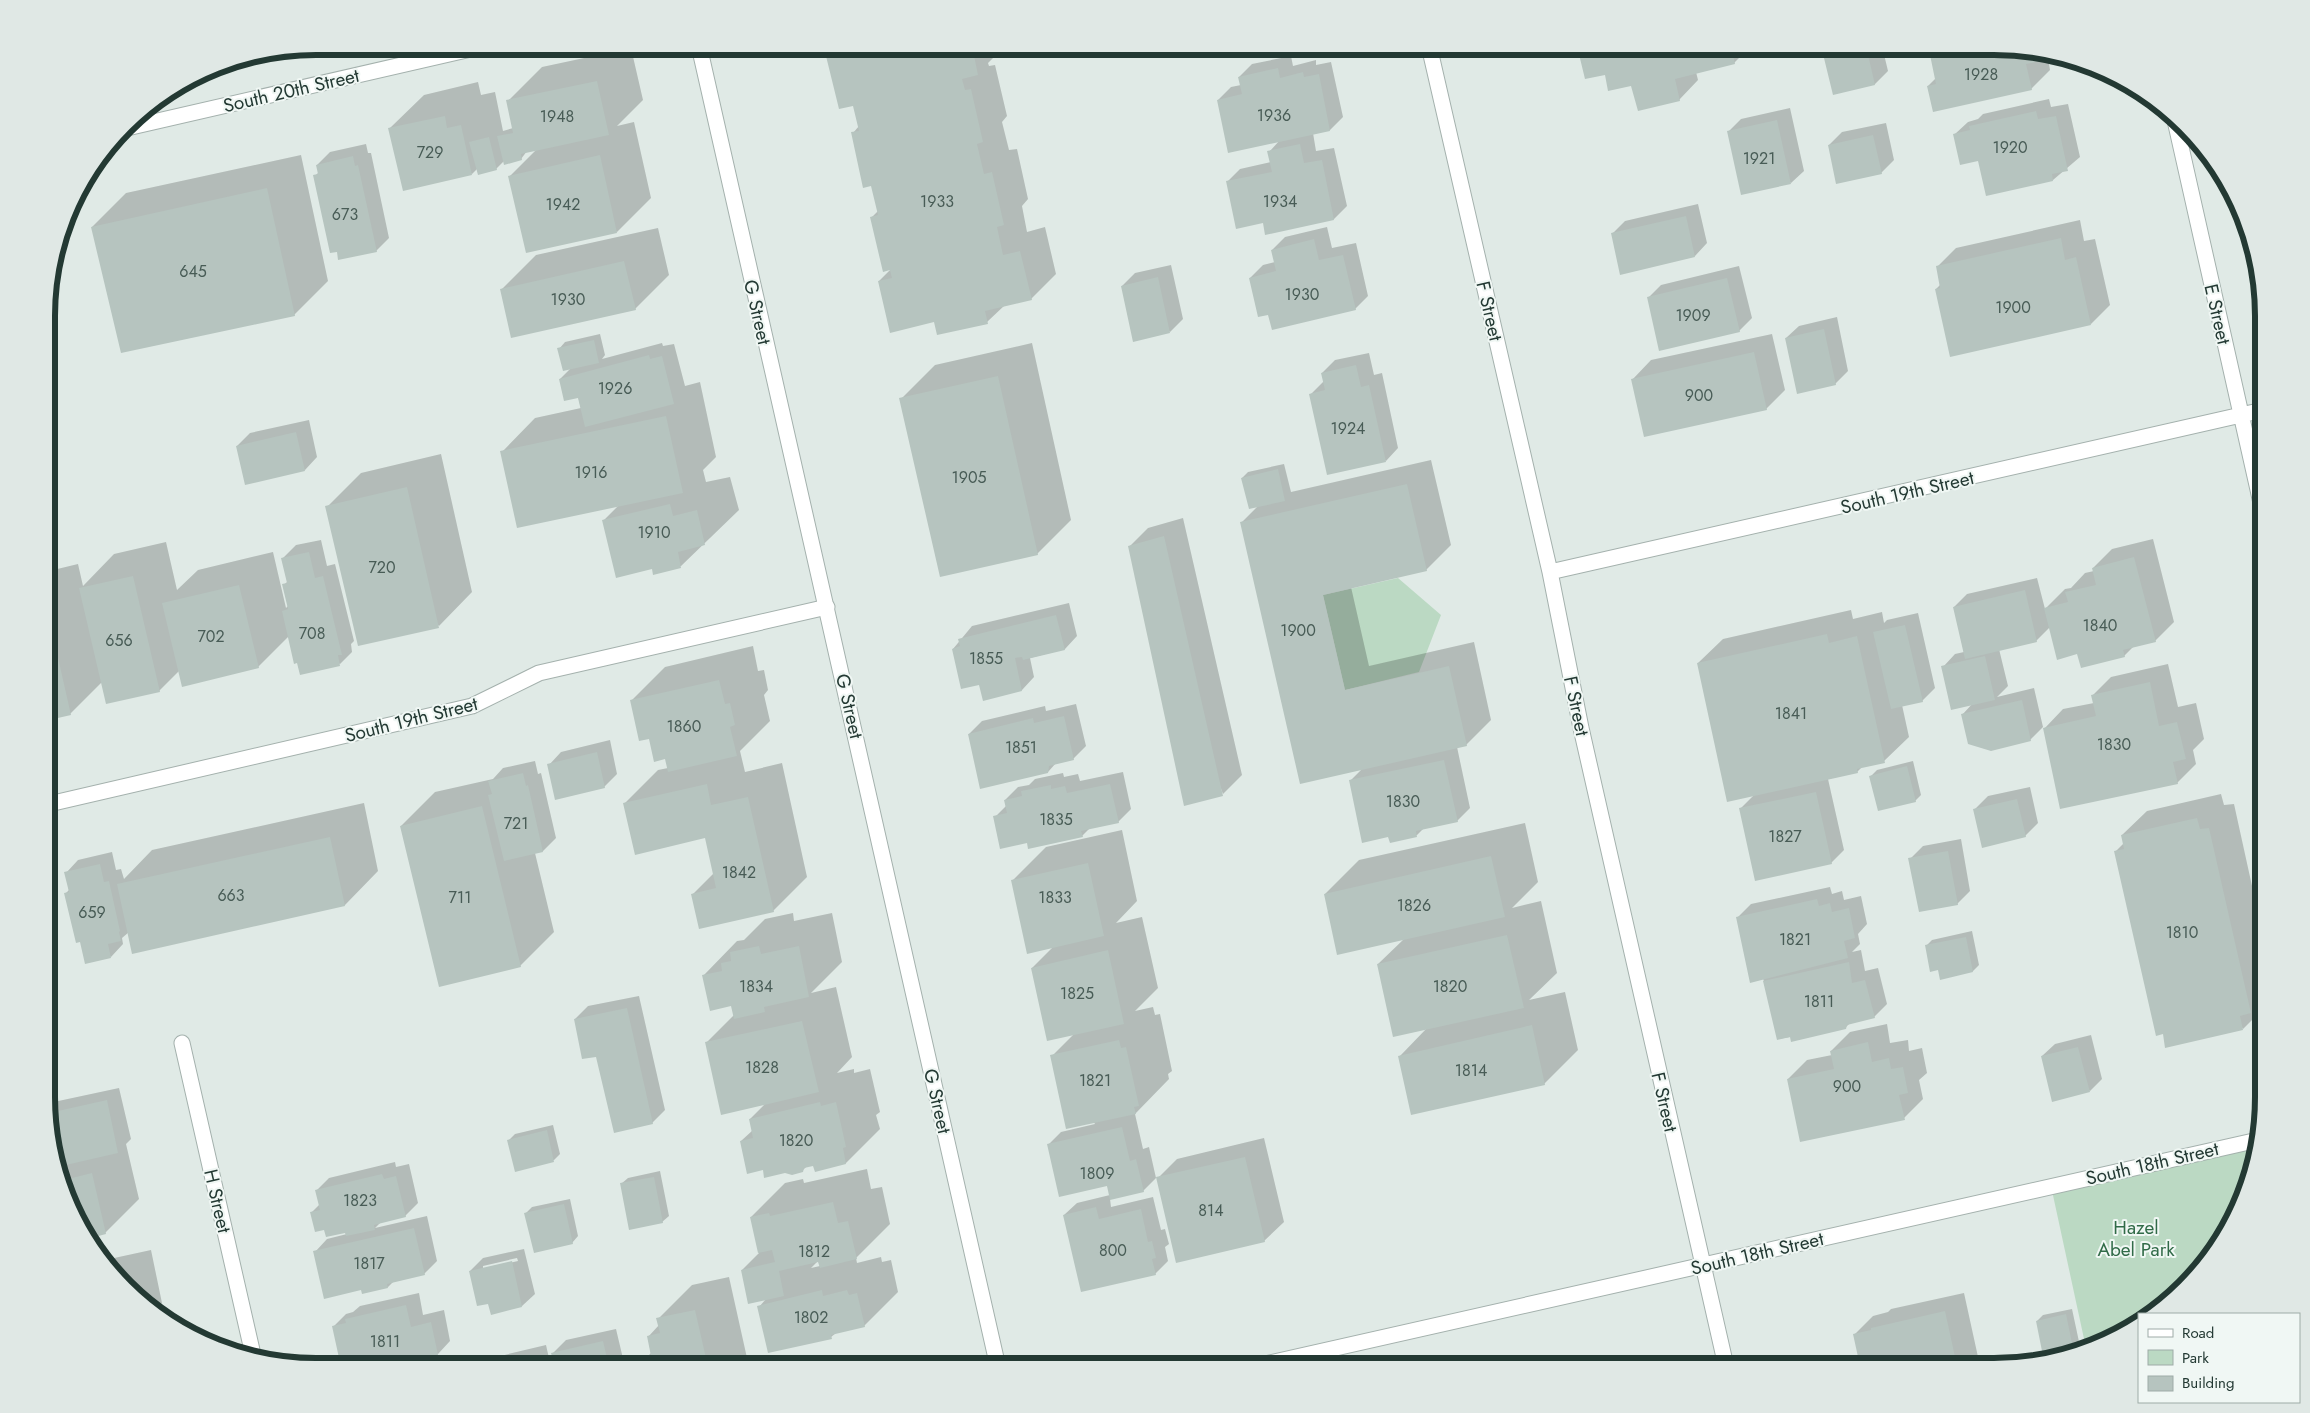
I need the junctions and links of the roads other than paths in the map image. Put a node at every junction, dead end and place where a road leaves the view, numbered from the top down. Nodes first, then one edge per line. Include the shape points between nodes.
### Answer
1 (445, 55) edge
2 (701, 55) edge
3 (1431, 55) edge
4 (137, 126) edge
5 (2177, 129) edge
6 (2255, 412) edge
7 (2242, 414) junction
8 (2255, 475) edge
9 (1550, 572) junction
10 (827, 607) junction
11 (55, 802) edge
12 (182, 1043) dead end
13 (2251, 1142) edge
14 (1702, 1265) junction
15 (252, 1350) edge
16 (996, 1358) edge
17 (1291, 1358) edge
18 (1724, 1358) edge

1 - 4 street, South 20th Street
2 - 10 street, G Street
3 - 9 street, F Street
5 - 7 street, E Street
6 - 7 street, South 19th Street
7 - 8 street, E Street
7 - 9 street, South 19th Street
9 - 14 street, F Street via 1581,728
10 - 11 street, South 19th Street via 539,673 472,706
10 - 16 street, G Street
12 - 15 street, H Street
13 - 14 street, South 18th Street
14 - 17 street, South 18th Street
14 - 18 street, F Street

